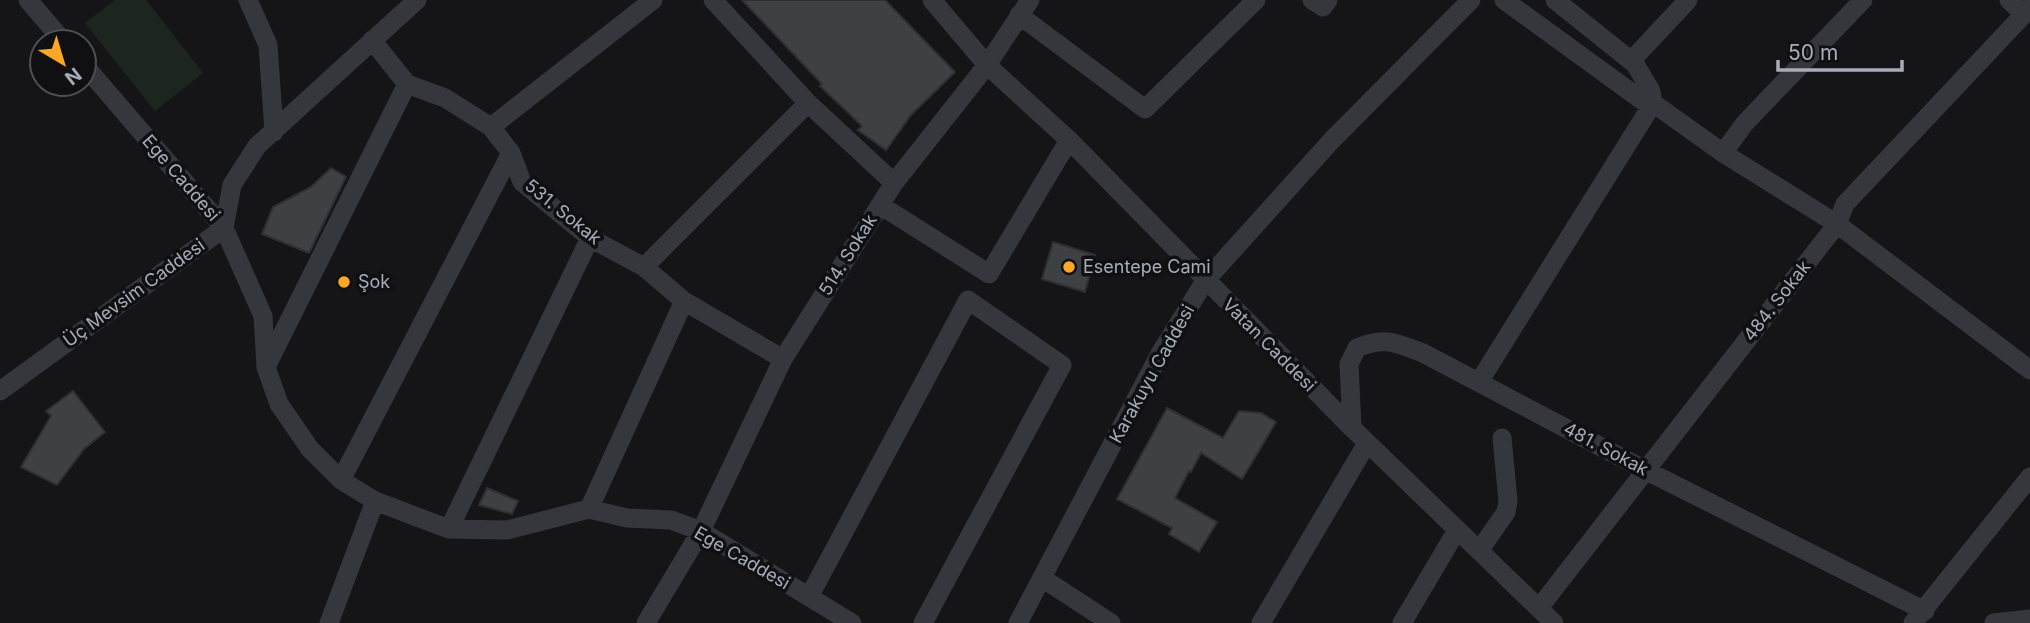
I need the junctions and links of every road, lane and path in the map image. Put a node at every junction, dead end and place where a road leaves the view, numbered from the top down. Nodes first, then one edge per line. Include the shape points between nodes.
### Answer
1 (28, 0) edge
2 (248, 0) edge
3 (417, 0) edge
4 (653, 0) edge
5 (713, 0) edge
6 (932, 0) edge
7 (1256, 0) edge
8 (1312, 0) edge
9 (1328, 0) edge
10 (1471, 0) edge
11 (1504, 0) edge
12 (1555, 0) edge
13 (1688, 0) edge
14 (1863, 0) edge
15 (2009, 0) edge
16 (1025, 7) edge
17 (2027, 11) edge
18 (52, 28) edge
19 (372, 40) junction
20 (1631, 61) junction
21 (987, 65) junction
22 (98, 81) edge
23 (407, 84) junction
24 (1652, 102) junction
25 (808, 103) junction
26 (491, 127) junction
27 (274, 132) junction
28 (1069, 140) junction
29 (511, 153) junction
30 (1723, 153) junction
31 (894, 183) junction
32 (880, 205) junction
33 (1837, 223) junction
34 (224, 228) junction
35 (590, 238) junction
36 (644, 267) junction
37 (1205, 281) junction
38 (684, 301) junction
39 (783, 359) junction
40 (266, 367) junction
41 (2030, 370) edge
42 (1479, 382) junction
43 (0, 391) edge
44 (1352, 428) junction
45 (1502, 438) dead end
46 (1367, 443) junction
47 (1645, 470) junction
48 (2030, 477) edge
49 (341, 480) junction
50 (375, 501) junction
51 (589, 509) junction
52 (449, 530) junction
53 (1457, 530) junction
54 (701, 531) junction
55 (1479, 551) junction
56 (1042, 578) junction
57 (809, 597) junction
58 (1539, 608) junction
59 (1919, 617) edge
60 (2030, 619) edge
61 (329, 623) edge
62 (646, 623) edge
63 (852, 623) edge
64 (923, 623) edge
65 (1018, 623) edge
66 (1111, 623) edge
67 (1261, 623) edge
68 (1402, 623) edge
69 (1554, 623) edge
70 (1994, 623) edge

1 - 18 street
2 - 27 street via 268,45
3 - 19 street
4 - 26 street
5 - 25 street
6 - 21 street, Vatan Caddesi
7 - 16 street via 1145,109
8 - 9 street via 1323,7
10 - 37 street, Karakuyu Caddesi via 1332,140
11 - 24 street via 1643,101
12 - 20 street
13 - 20 street
14 - 30 street via 1745,122
15 - 17 street
16 - 21 street, 514. Sokak
17 - 33 street, 484. Sokak via 1845,204
19 - 23 street
19 - 27 street
20 - 24 street via 1651,91
21 - 28 street, Vatan Caddesi
21 - 31 street, 514. Sokak
22 - 34 street, Ege Caddesi
23 - 26 street, 531. Sokak via 445,98
23 - 40 street
24 - 30 street
24 - 42 street
25 - 31 street
25 - 36 street
26 - 29 street, 531. Sokak
27 - 34 street via 257,146 232,185
28 - 32 street via 989,274
28 - 37 street, Vatan Caddesi
29 - 35 street, 531. Sokak via 522,182
29 - 49 street
30 - 33 street
31 - 32 street, 514. Sokak
32 - 39 street, 514. Sokak
33 - 41 street
33 - 47 street, 484. Sokak
34 - 40 street, Ege Caddesi via 263,316
34 - 43 street, Üç Mevsim Caddesi
35 - 36 street, 531. Sokak
35 - 52 street
36 - 38 street, 531. Sokak
37 - 44 street, Vatan Caddesi
37 - 56 street, Karakuyu Caddesi via 1161,352
38 - 39 street, 531. Sokak
38 - 51 street
39 - 54 street, 514. Sokak
40 - 49 street, Ege Caddesi via 279,404 310,449
42 - 44 street, 481. Sokak via 1423,353 1376,340 1357,348 1349,364
42 - 47 street, 481. Sokak
44 - 46 street, Vatan Caddesi
45 - 55 street via 1506,512
46 - 53 street, Vatan Caddesi
46 - 67 street
47 - 58 street, 484. Sokak
47 - 59 street, 481. Sokak
48 - 59 street
49 - 50 street, Ege Caddesi
50 - 52 street, Ege Caddesi
50 - 61 street
51 - 52 street, Ege Caddesi via 507,530
51 - 54 street, Ege Caddesi via 627,518 671,520
53 - 55 street, Vatan Caddesi
53 - 68 street
54 - 57 street, Ege Caddesi
54 - 62 street, 514. Sokak
55 - 58 street, Vatan Caddesi
56 - 65 street, Karakuyu Caddesi
56 - 66 street
57 - 63 street, Ege Caddesi
57 - 64 street via 968,300 1062,365
58 - 69 street, Vatan Caddesi
60 - 70 street

